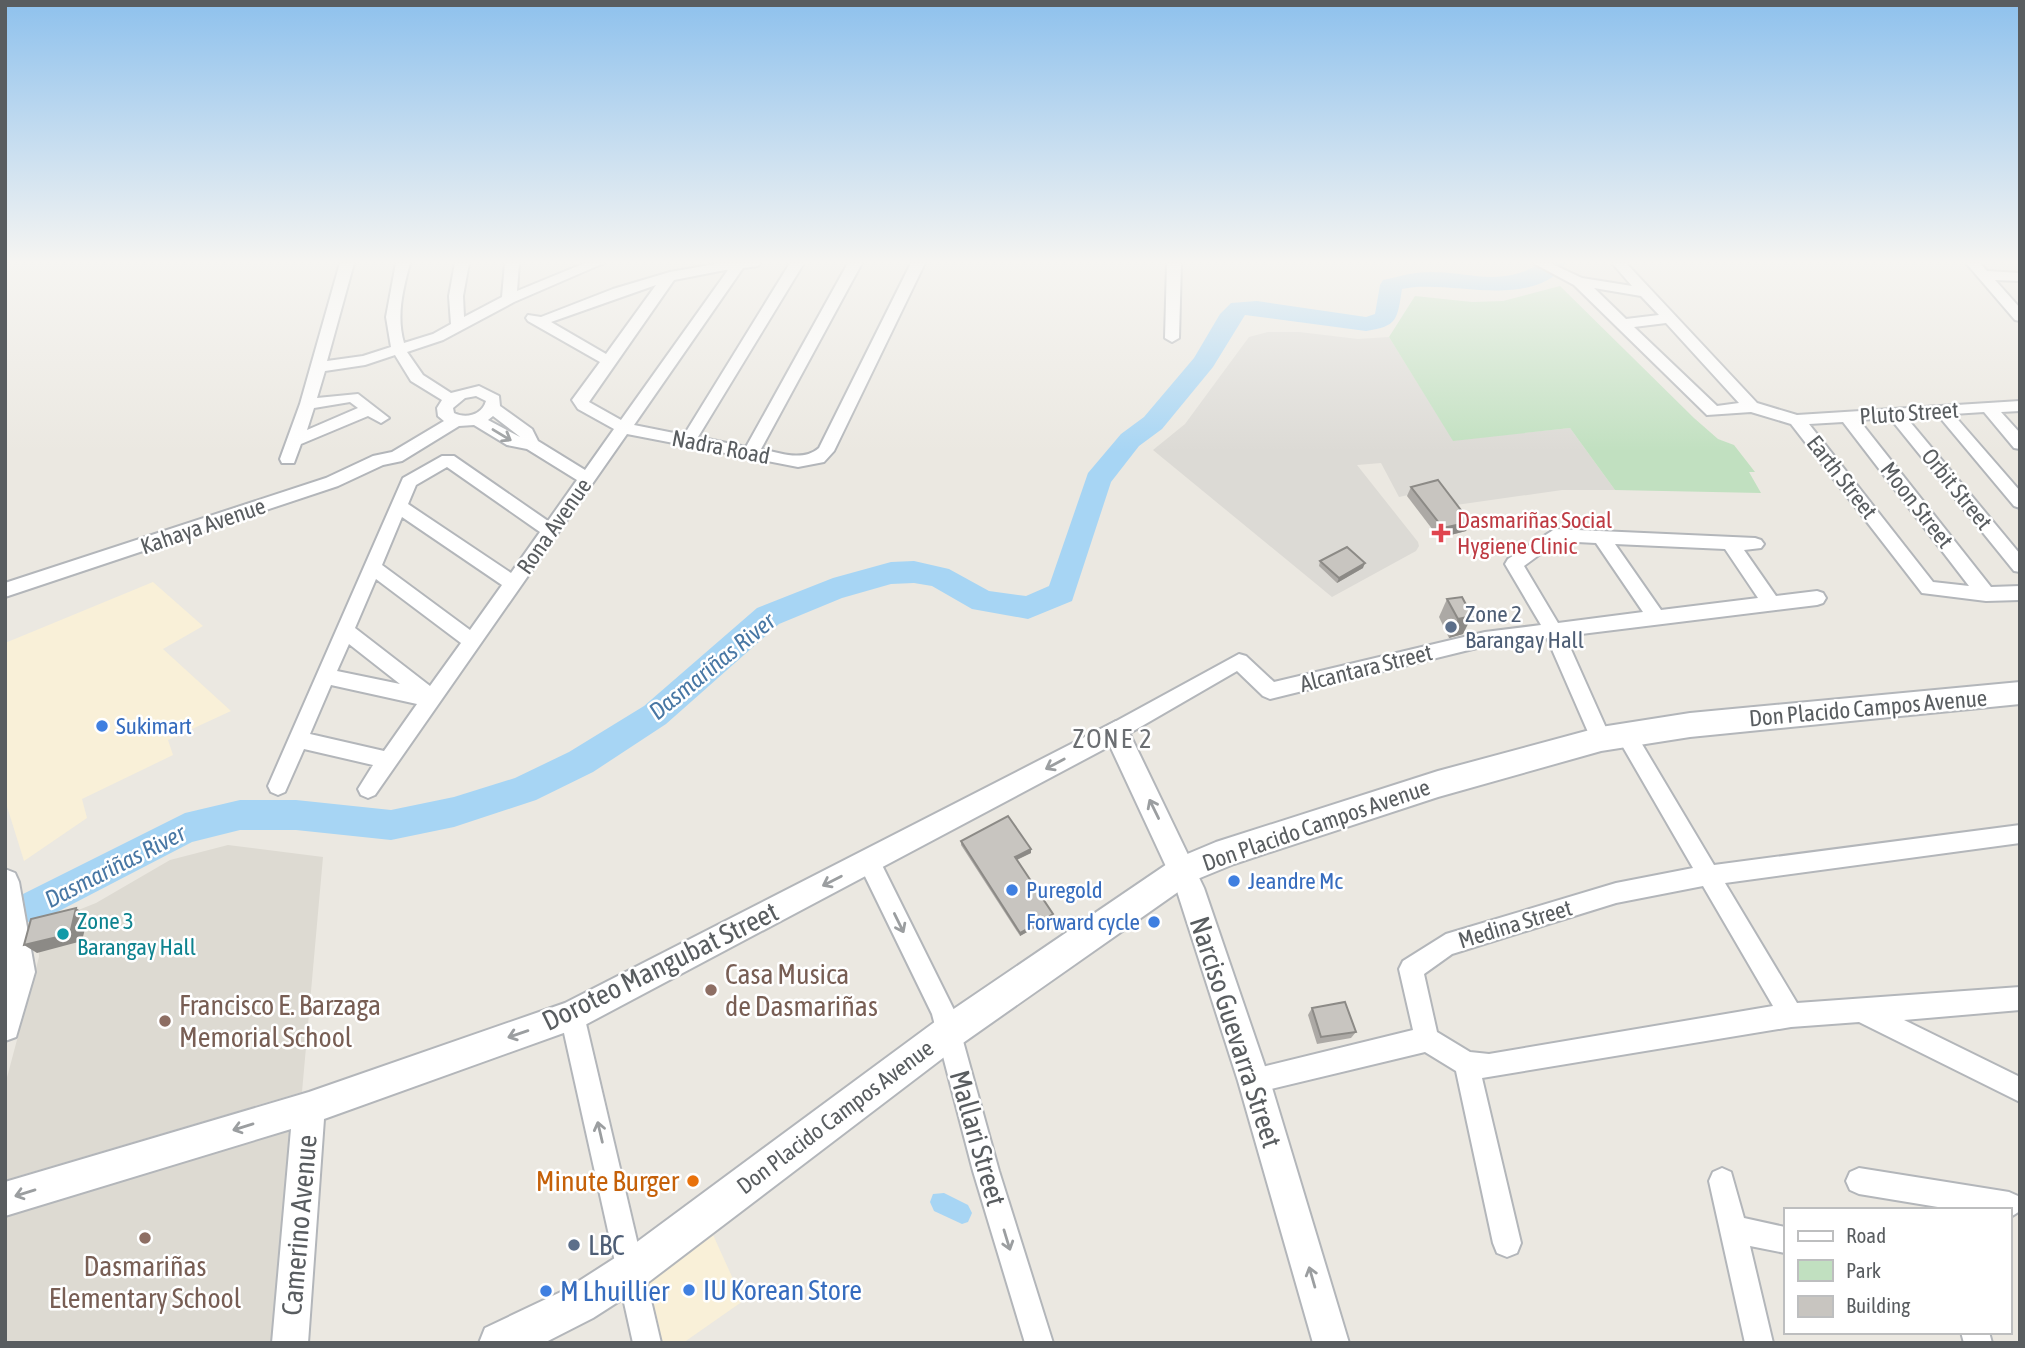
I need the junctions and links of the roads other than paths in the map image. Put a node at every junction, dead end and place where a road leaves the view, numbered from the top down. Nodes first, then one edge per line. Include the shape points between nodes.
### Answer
1 (329, 326) edge
2 (393, 326) edge
3 (462, 326) edge
4 (547, 326) edge
5 (575, 326) edge
6 (634, 326) edge
7 (699, 326) edge
8 (758, 326) edge
9 (820, 326) edge
10 (887, 326) edge
11 (1173, 326) edge
12 (1623, 326) edge
13 (1678, 326) edge
14 (458, 328) joint
15 (567, 337) junction
16 (1172, 338) dead end
17 (399, 351) junction
18 (608, 361) junction
19 (318, 367) junction
20 (457, 396) junction
21 (308, 404) junction
22 (1751, 407) junction
23 (2020, 407) edge
24 (492, 408) junction
25 (1989, 408) junction
26 (1941, 409) junction
27 (1894, 412) junction
28 (1848, 416) junction
29 (451, 418) junction
30 (475, 419) junction
31 (1797, 420) junction
32 (623, 428) junction
33 (295, 441) junction
34 (688, 441) junction
35 (531, 444) junction
36 (2020, 444) edge
37 (750, 454) junction
38 (818, 458) joint
39 (288, 459) dead end
40 (587, 479) junction
41 (2020, 502) edge
42 (398, 506) junction
43 (551, 531) junction
44 (1601, 537) junction
45 (1730, 543) junction
46 (1755, 544) dead end
47 (2020, 566) edge
48 (373, 569) junction
49 (513, 583) junction
50 (25, 586) junction
51 (5, 590) edge
52 (2020, 593) edge
53 (1986, 594) junction
54 (1817, 598) dead end
55 (5, 599) edge
56 (1771, 603) junction
57 (1656, 617) junction
58 (1553, 630) junction
59 (346, 631) junction
60 (472, 641) junction
61 (1239, 661) joint
62 (327, 676) junction
63 (2020, 693) edge
64 (432, 699) junction
65 (1116, 732) junction
66 (1614, 737) junction
67 (299, 740) junction
68 (388, 760) junction
69 (278, 786) dead end
70 (368, 789) dead end
71 (2020, 834) edge
72 (869, 862) junction
73 (1184, 870) junction
74 (1710, 875) junction
75 (5, 882) edge
76 (2020, 998) edge
77 (1861, 1010) junction
78 (572, 1015) junction
79 (1791, 1015) junction
80 (5, 1026) edge
81 (948, 1033) junction
82 (1427, 1039) junction
83 (1467, 1064) junction
84 (1254, 1081) junction
85 (2020, 1090) edge
86 (309, 1108) junction
87 (1722, 1181) dead end
88 (1860, 1181) dead end
89 (5, 1199) edge
90 (1932, 1202) edge
91 (2009, 1205) dead end
92 (1733, 1229) junction
93 (1784, 1240) edge
94 (1507, 1243) dead end
95 (632, 1270) junction
96 (290, 1343) edge
97 (500, 1343) edge
98 (647, 1343) edge
99 (1039, 1343) edge
100 (1331, 1343) edge
101 (1759, 1343) edge

1 - 19 street
2 - 17 street
3 - 14 street
4 - 15 street
5 - 15 street
6 - 18 street
7 - 32 street, Rona Avenue
8 - 34 street
9 - 37 street
10 - 38 street via 826,451
11 - 16 street
12 - 22 street via 1713,411
13 - 22 street
14 - 17 street
15 - 18 street
17 - 19 street
17 - 20 street via 416,378
18 - 32 street via 580,400
19 - 21 street
20 - 24 street via 479,391 491,395
20 - 29 street via 445,408
21 - 33 street
21 - 33 street via 353,397 375,414
22 - 31 street, Earth Street
23 - 25 street, Pluto Street
24 - 30 street
24 - 35 street via 526,433
25 - 26 street, Pluto Street
25 - 36 street
26 - 27 street, Pluto Street
26 - 41 street
27 - 28 street, Pluto Street
27 - 47 street, Orbit Street
28 - 31 street, Pluto Street
28 - 53 street, Moon Street
29 - 30 street
29 - 50 street, Kahaya Avenue via 396,457
30 -> 35 street via 513,441
31 - 53 street, Earth Street via 1928,588
32 - 34 street, Nadra Road
32 - 40 street, Rona Avenue
33 - 39 street
34 - 37 street, Nadra Road
35 - 40 street
37 - 38 street, Nadra Road via 798,462
40 - 43 street, Rona Avenue
42 - 43 street via 409,482 448,460
42 - 48 street
42 - 49 street
43 - 49 street, Rona Avenue
44 - 45 street
44 - 57 street
44 - 58 street via 1555,535 1514,564
45 - 46 street
45 - 56 street
48 - 59 street
48 - 60 street
49 - 60 street, Rona Avenue
50 - 51 street, Kahaya Avenue
50 - 55 street, Kahaya Avenue
52 - 53 street, Earth Street
54 - 56 street
56 - 57 street
57 - 58 street
58 - 61 street, Alcantara Street via 1485,639 1270,691
58 - 66 street
59 - 62 street
59 - 64 street
60 - 64 street, Rona Avenue
61 - 65 street, Doroteo Mangubat Street
62 - 64 street
62 - 67 street
63 - 66 main road, Don Placido Campos Avenue via 1690,725
64 - 68 street, Rona Avenue
65 -> 72 street, Doroteo Mangubat Street
73 -> 65 street, Narciso Guevarra Street
66 - 73 main road, Don Placido Campos Avenue via 1438,784
66 - 74 street
67 - 68 street
67 - 69 street
68 - 70 street, Rona Avenue
71 - 74 street
72 -> 78 street, Doroteo Mangubat Street
72 -> 81 street, Mallari Street via 943,1012
73 - 81 main road, Don Placido Campos Avenue
73 - 84 street, Narciso Guevarra Street
74 - 79 street
74 - 82 street, Medina Street via 1616,893 1446,945 1410,969
75 - 80 street via 20,972
76 - 77 street
77 - 79 street
77 - 85 street
78 -> 86 street, Doroteo Mangubat Street
95 -> 78 street
79 - 83 street via 1489,1066
81 - 95 main road, Don Placido Campos Avenue
81 -> 99 street, Mallari Street
82 - 83 street
82 - 84 street
83 - 94 street
100 -> 84 street, Narciso Guevarra Street
86 -> 89 street, Doroteo Mangubat Street
86 - 96 street, Camerino Avenue
87 - 92 street
88 - 90 street
90 - 91 street
92 - 93 street
92 - 101 street
95 - 97 main road, Don Placido Campos Avenue via 579,1304
95 - 98 street

